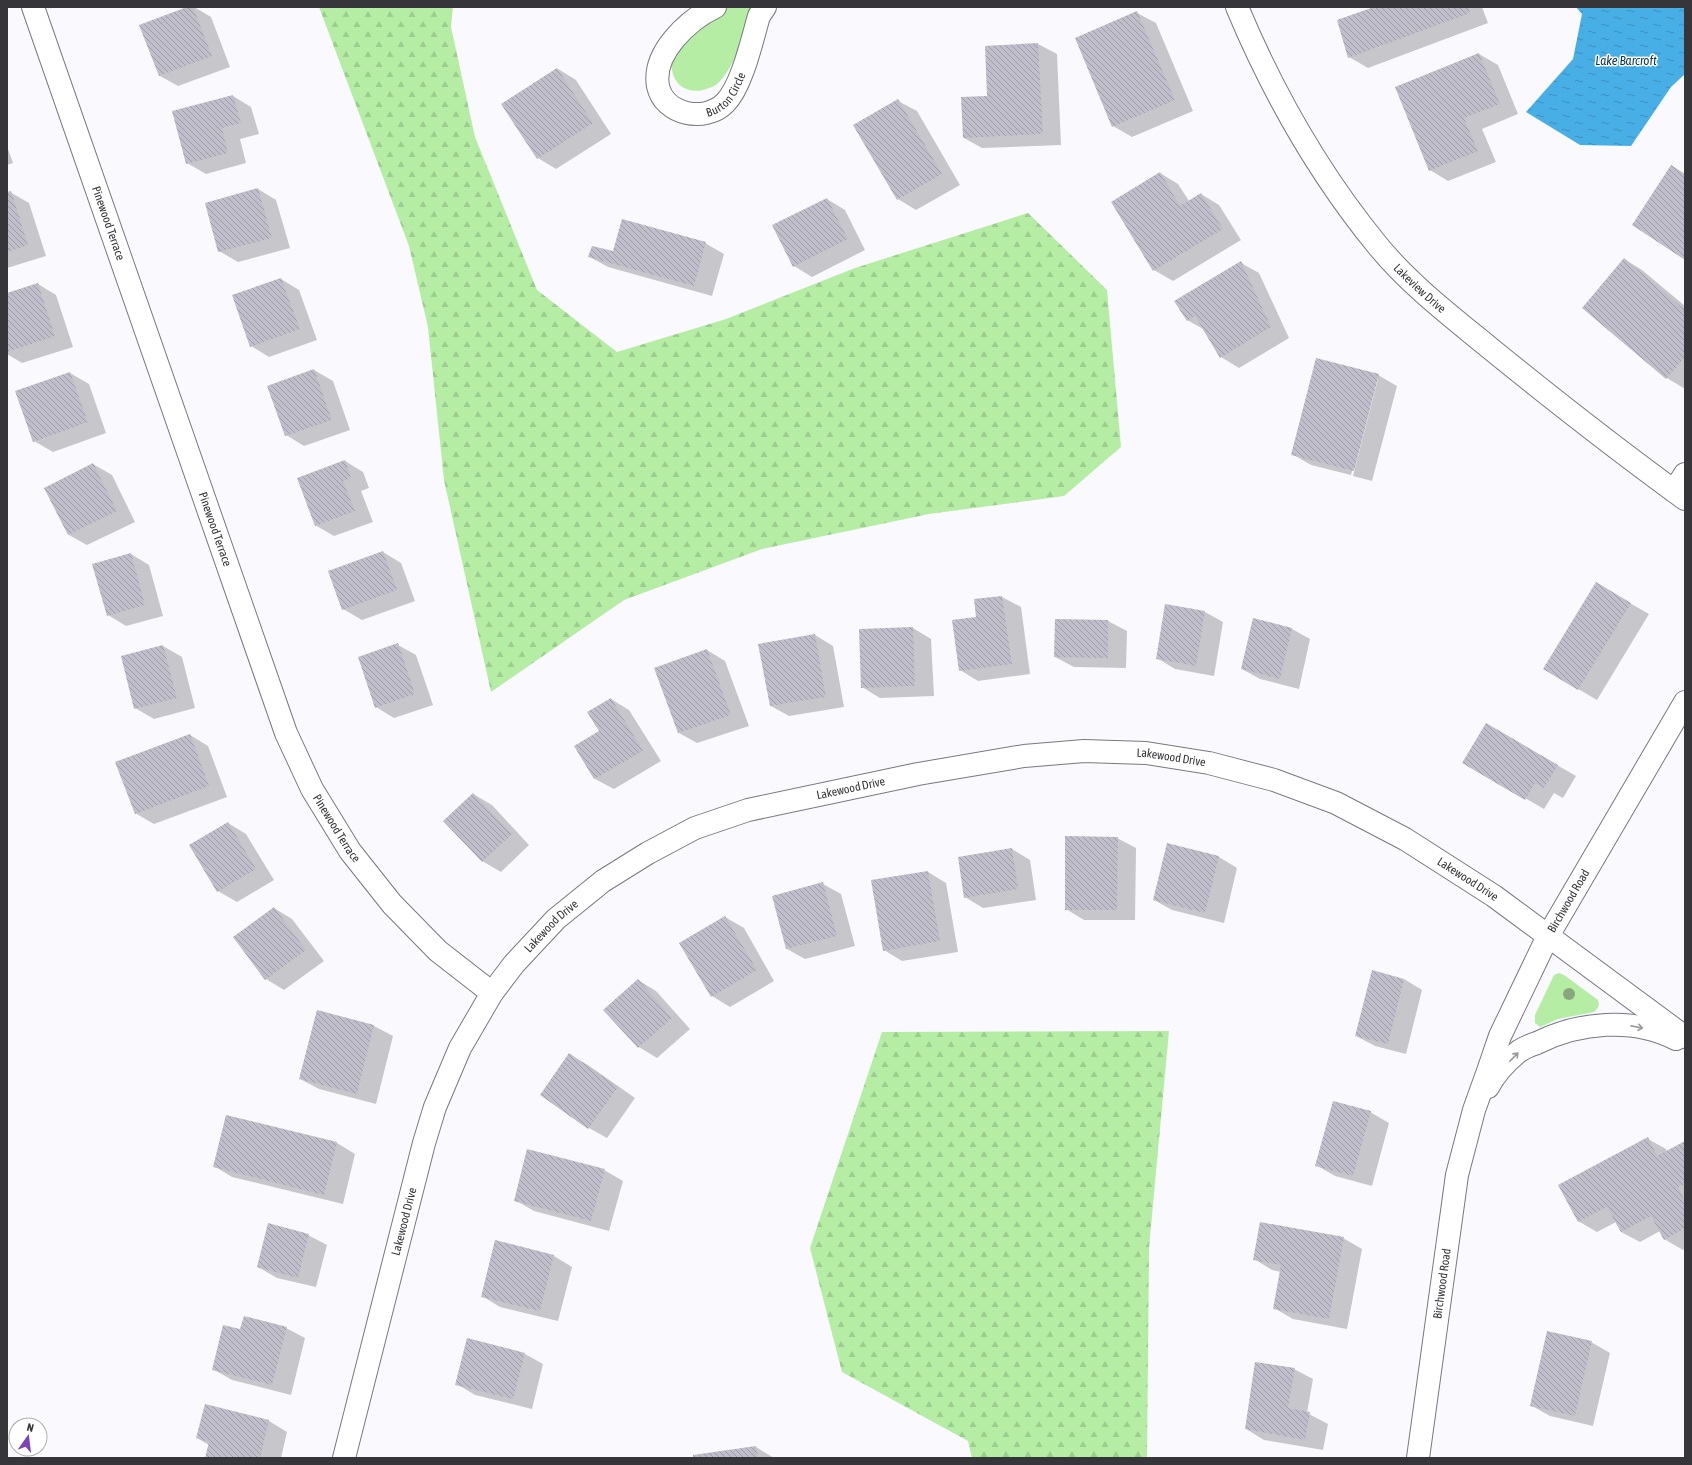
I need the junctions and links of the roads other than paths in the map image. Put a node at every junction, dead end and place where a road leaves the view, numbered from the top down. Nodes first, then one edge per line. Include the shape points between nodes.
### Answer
1 (33, 7) edge
2 (715, 7) edge
3 (766, 7) edge
4 (1237, 7) edge
5 (1681, 488) edge
6 (1685, 702) edge
7 (1548, 936) junction
8 (492, 993) junction
9 (1685, 1037) edge
10 (1685, 1043) edge
11 (1474, 1110) junction
12 (344, 1458) edge
13 (1418, 1458) edge

1 - 8 street, Pinewood Terrace via 286,733 312,789 350,851 392,904 438,950
2 - 3 street, Burton Circle via 686,26 668,47 658,70 658,87 666,101 678,111 696,115 714,112 725,103 737,86 759,16
4 - 5 street, Lakeview Drive via 1257,55 1289,116 1336,191 1379,247 1425,295 1545,392
6 - 7 street, Birchwood Road
7 - 8 street, Lakewood Drive via 1494,896 1405,839 1336,804 1274,780 1210,763 1146,753 1084,751 1024,756 918,774 748,810 695,828 648,853 585,895 556,919 514,964
7 - 9 street, Lakewood Drive
7 - 11 street, Birchwood Road via 1500,1036
8 - 12 street, Lakewood Drive via 460,1048 435,1107
11 -> 10 street, Birchwood Road via 1493,1078 1519,1052 1554,1034 1596,1025 1635,1026
11 - 13 street, Birchwood Road via 1457,1175

